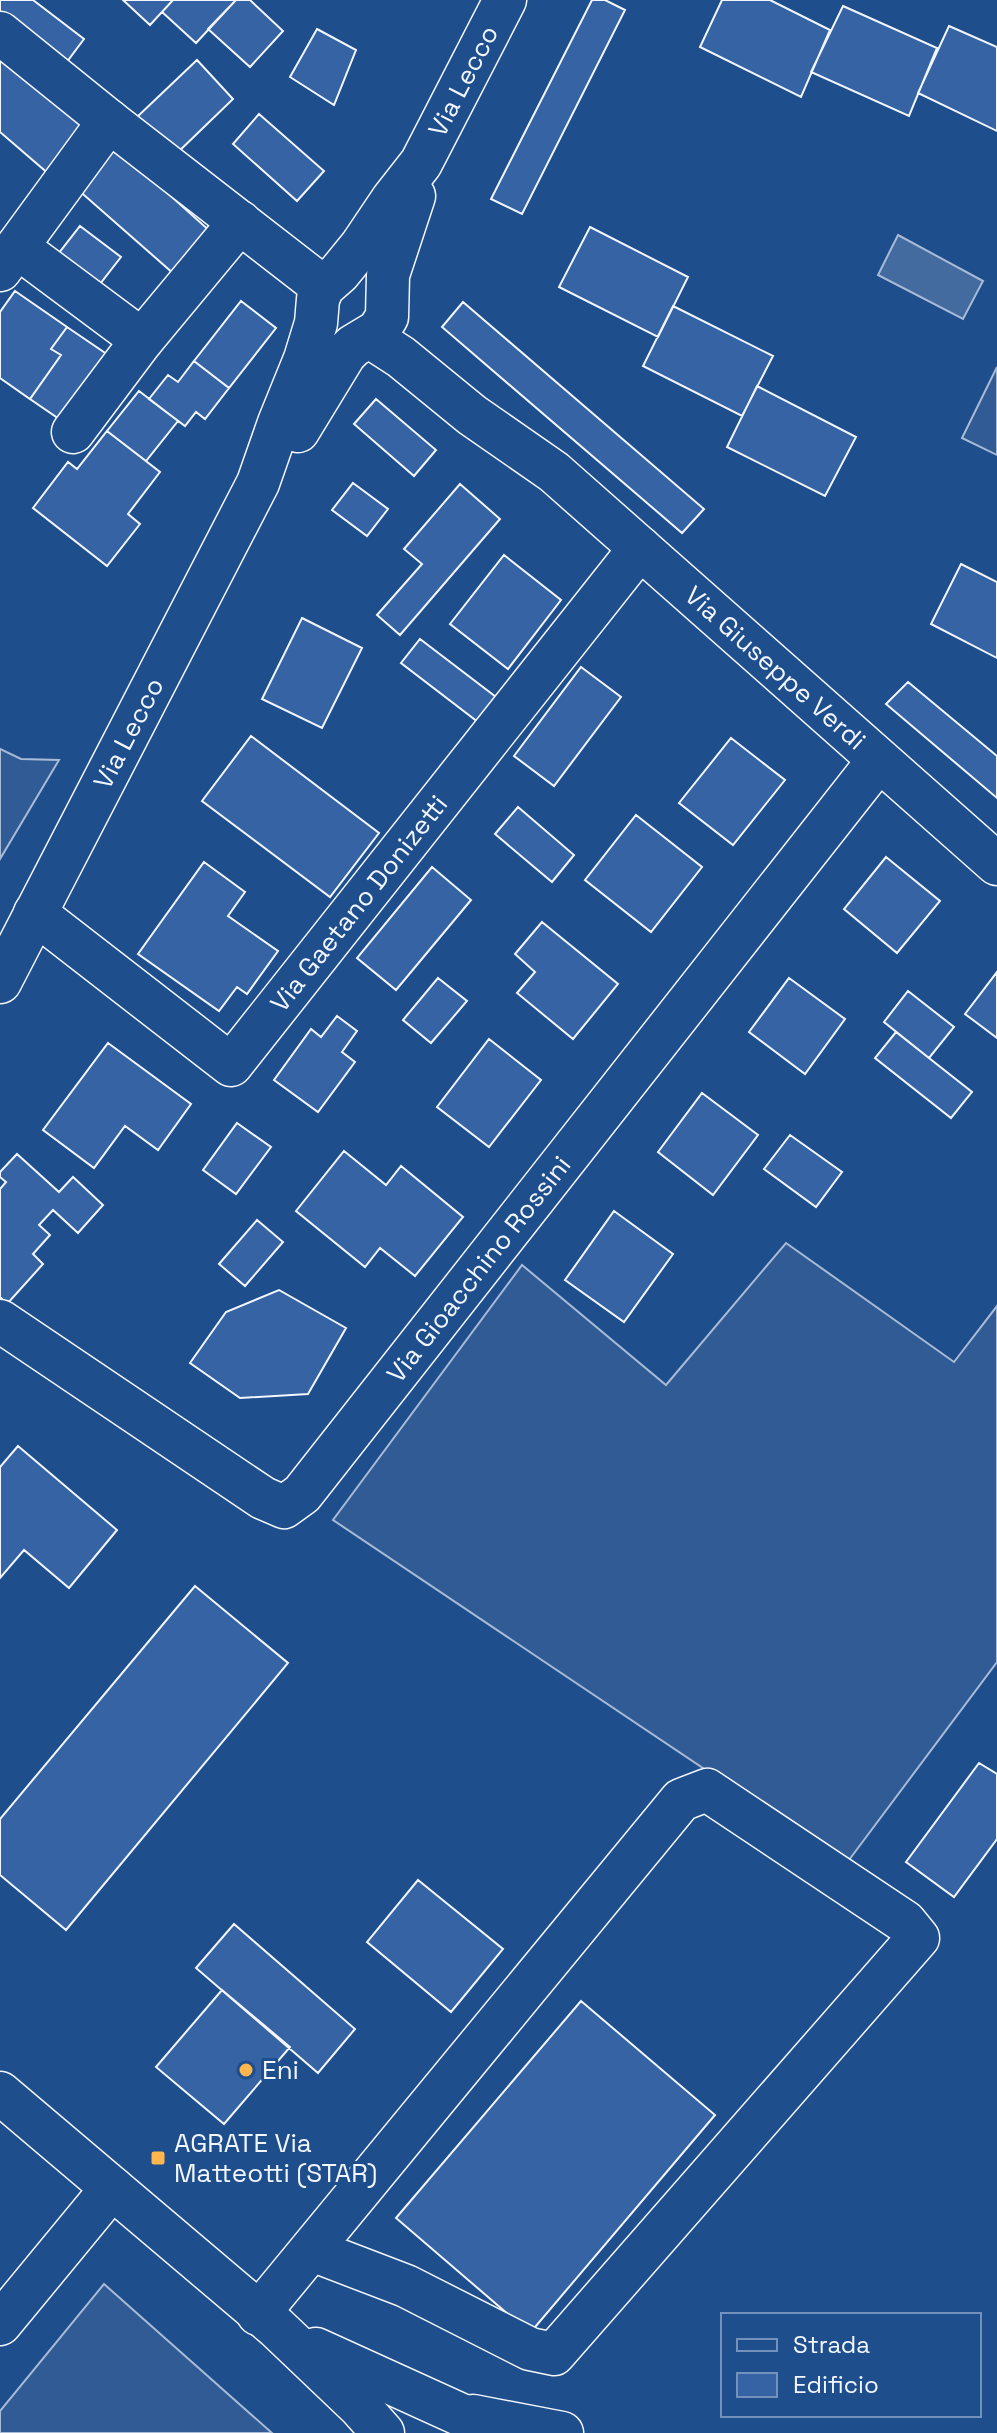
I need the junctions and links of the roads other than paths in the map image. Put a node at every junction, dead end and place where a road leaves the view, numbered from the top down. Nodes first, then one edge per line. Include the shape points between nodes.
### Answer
1 (505, 0) edge
2 (0, 33) edge
3 (109, 121) junction
4 (421, 163) junction
5 (240, 222) junction
6 (9, 258) edge
7 (327, 291) junction
8 (377, 319) junction
9 (142, 340) junction
10 (73, 432) dead end
11 (258, 483) junction
12 (640, 548) junction
13 (878, 761) junction
14 (997, 864) edge
15 (35, 913) junction
16 (0, 982) edge
17 (0, 1321) edge
18 (0, 2093) edge
19 (112, 2188) junction
20 (312, 2250) junction
21 (267, 2320) junction
22 (0, 2324) edge
23 (447, 2410) junction
24 (383, 2433) edge
25 (501, 2433) edge
26 (562, 2433) edge

1 - 4 street, Via Lecco
2 - 3 street
3 - 5 street
3 - 6 street
4 - 7 street, Via Lecco
4 - 8 street, Via Lecco
5 - 7 street
5 - 9 street
6 - 9 street
7 - 8 street via 324,325 333,334 347,340
7 - 8 street via 354,270 368,273 379,282
7 - 11 street, Via Lecco
8 - 11 street, Via Lecco via 345,354 304,422
8 - 12 street, Via Giuseppe Verdi via 491,401 554,472
9 - 10 street
11 - 15 street, Via Lecco
12 - 13 street, Via Giuseppe Verdi
12 - 15 street, Via Gaetano Donizetti via 231,1065
13 - 14 street, Via Giuseppe Verdi
13 - 17 street, Via Gioacchino Rossini via 302,1494 284,1507
15 - 16 street, Via Lecco
18 - 19 street
19 - 21 street
19 - 22 street
20 - 20 street via 681,1800 707,1790 905,1922 918,1938 554,2354 530,2349 406,2286
20 - 21 street
21 - 23 street via 346,2365
21 - 24 street
23 - 25 street
23 - 26 street

